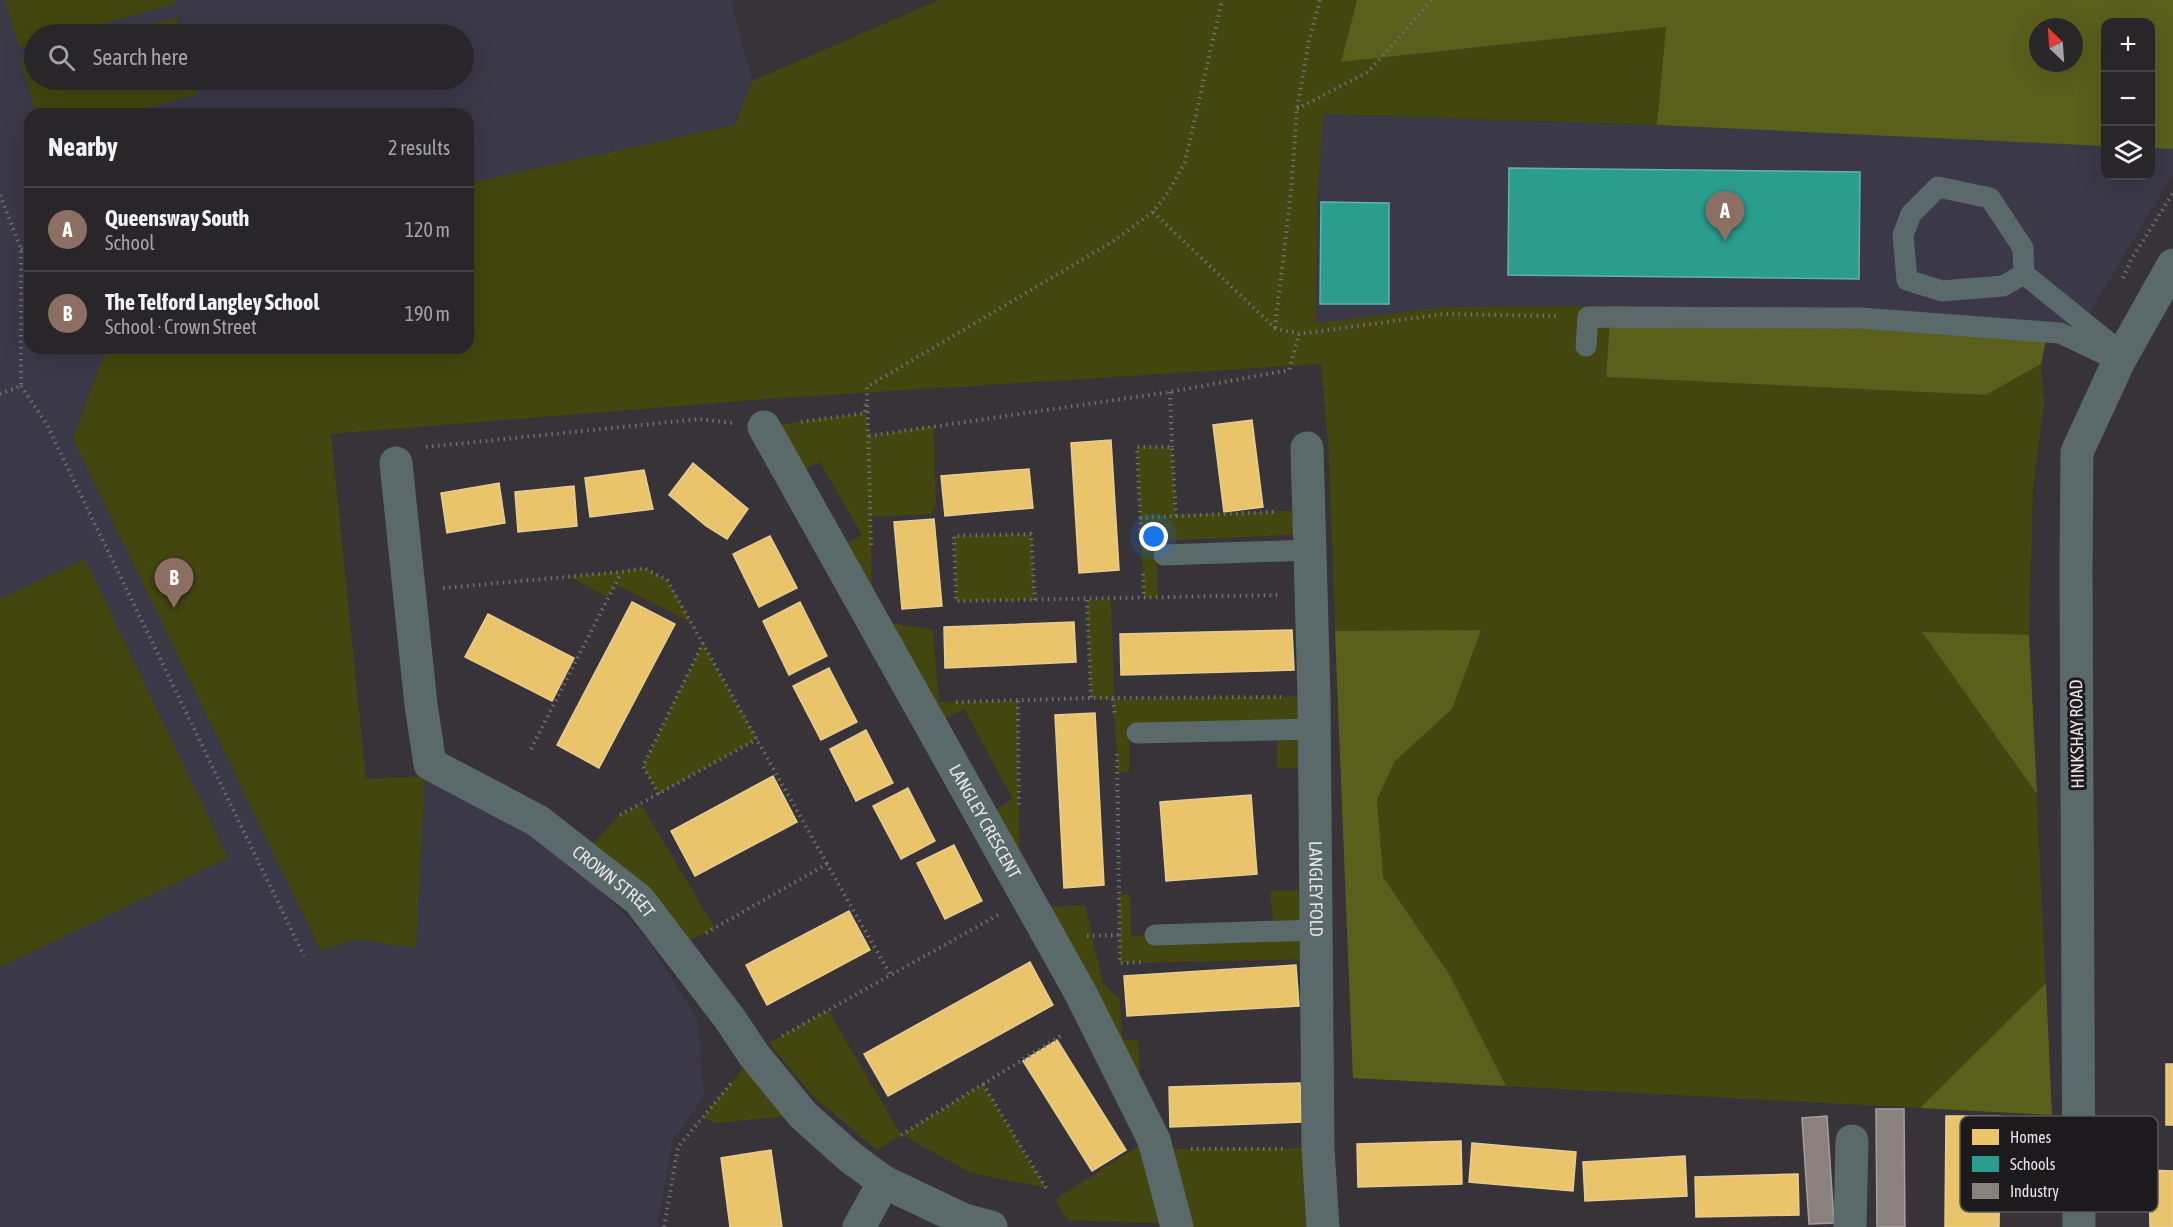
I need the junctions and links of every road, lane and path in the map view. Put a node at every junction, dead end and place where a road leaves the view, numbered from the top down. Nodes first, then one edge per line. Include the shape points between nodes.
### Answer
1 (1222, 0) edge
2 (1320, 0) edge
3 (1432, 0) edge
4 (1297, 109) junction
5 (0, 195) edge
6 (1153, 212) junction
7 (21, 249) junction
8 (24, 250) edge
9 (2173, 265) edge
10 (2024, 273) junction
11 (1588, 317) junction
12 (1275, 328) junction
13 (1299, 334) junction
14 (1586, 346) dead end
15 (2121, 358) junction
16 (21, 386) junction
17 (867, 387) junction
18 (1170, 392) junction
19 (0, 394) edge
20 (764, 427) junction
21 (870, 436) junction
22 (1172, 447) junction
23 (1307, 448) dead end
24 (396, 463) joint
25 (1309, 510) junction
26 (1176, 516) junction
27 (1140, 518) junction
28 (1142, 541) dead end
29 (1311, 550) junction
30 (871, 552) dead end
31 (1164, 555) dead end
32 (1142, 563) dead end
33 (621, 572) junction
34 (410, 591) junction
35 (1312, 594) junction
36 (1144, 598) junction
37 (1035, 600) junction
38 (1087, 600) junction
39 (703, 643) junction
40 (1314, 696) junction
41 (1091, 698) junction
42 (1113, 699) junction
43 (1018, 701) junction
44 (920, 706) junction
45 (1115, 720) dead end
46 (1314, 729) junction
47 (1137, 733) dead end
48 (757, 739) junction
49 (531, 749) dead end
50 (1117, 752) dead end
51 (659, 794) junction
52 (620, 815) dead end
53 (827, 864) junction
54 (1008, 864) junction
55 (1028, 898) junction
56 (1316, 930) junction
57 (1155, 935) dead end
58 (700, 936) dead end
59 (304, 956) dead end
60 (1155, 962) dead end
61 (891, 976) junction
62 (1092, 1016) junction
63 (754, 1055) junction
64 (983, 1084) junction
65 (2078, 1116) edge
66 (902, 1135) dead end
67 (1852, 1141) dead end
68 (1318, 1148) junction
69 (1157, 1149) junction
70 (884, 1182) junction
71 (1046, 1188) dead end
72 (2079, 1212) edge
73 (664, 1227) edge
74 (859, 1227) edge
75 (991, 1227) edge
76 (1177, 1227) edge
77 (1323, 1227) edge
78 (1850, 1227) edge
79 (2079, 1227) edge

1 - 6 path via 1185,162
2 - 4 path
3 - 4 path via 1368,72
4 - 12 path
5 - 7 path
6 - 12 path
6 - 17 path via 1112,242
7 - 8 path
7 - 16 path
9 - 15 street, HINKSHAY ROAD
10 - 10 lane via 2003,286 1942,291 1907,280 1903,235 1911,214 1938,187 1990,198 2023,248
10 - 15 lane
11 - 13 path via 1444,314
11 - 14 lane
11 - 15 lane via 1861,318 2060,333
12 - 13 path
13 - 18 path via 1289,370
15 - 65 street, HINKSHAY ROAD via 2077,452
16 - 19 path
16 - 59 path via 46,423
17 - 20 path via 865,412
17 - 21 path
18 - 21 path
18 - 22 path
20 - 24 path via 700,419 429,446
20 - 44 street, LANGLEY CRESCENT
21 - 30 path
22 - 26 path
22 - 27 path via 1137,447
23 - 25 street, LANGLEY FOLD
24 - 34 street, CROWN STREET
25 - 26 path
25 - 29 street, LANGLEY FOLD
26 - 27 path
27 - 28 path
29 - 31 lane
29 - 35 street, LANGLEY FOLD
32 - 36 path
33 - 34 path
33 - 39 path via 644,568 667,580
33 - 49 path
34 - 63 street, CROWN STREET via 430,764 538,821 639,900
35 - 36 path
35 - 40 street, LANGLEY FOLD
36 - 38 path
37 - 37 path via 956,601 954,537 1031,534
37 - 38 path
38 - 41 path
39 - 48 path
39 - 51 path via 644,766
40 - 42 path
40 - 46 street, LANGLEY FOLD
41 - 42 path
41 - 43 path
42 - 45 path
43 - 44 path
43 - 54 path via 1019,855
44 - 54 street, LANGLEY CRESCENT
46 - 47 lane
46 - 56 street, LANGLEY FOLD
48 - 51 path
48 - 53 path
50 - 60 path via 1120,963
51 - 52 path
53 - 58 path
53 - 61 path
54 - 55 street, LANGLEY CRESCENT
55 - 61 path
55 - 62 street, LANGLEY CRESCENT
56 - 57 lane
56 - 68 street, LANGLEY FOLD
61 - 63 path
62 - 64 path
62 - 69 street, LANGLEY CRESCENT
63 - 70 street, CROWN STREET via 803,1115
63 - 73 path via 678,1147
64 - 66 path
64 - 71 path
67 - 78 street
68 - 69 path
68 - 77 street, LANGLEY FOLD
69 - 76 street, LANGLEY CRESCENT
70 - 74 street
70 - 75 street, CROWN STREET via 964,1220
72 - 79 street, HINKSHAY ROAD

